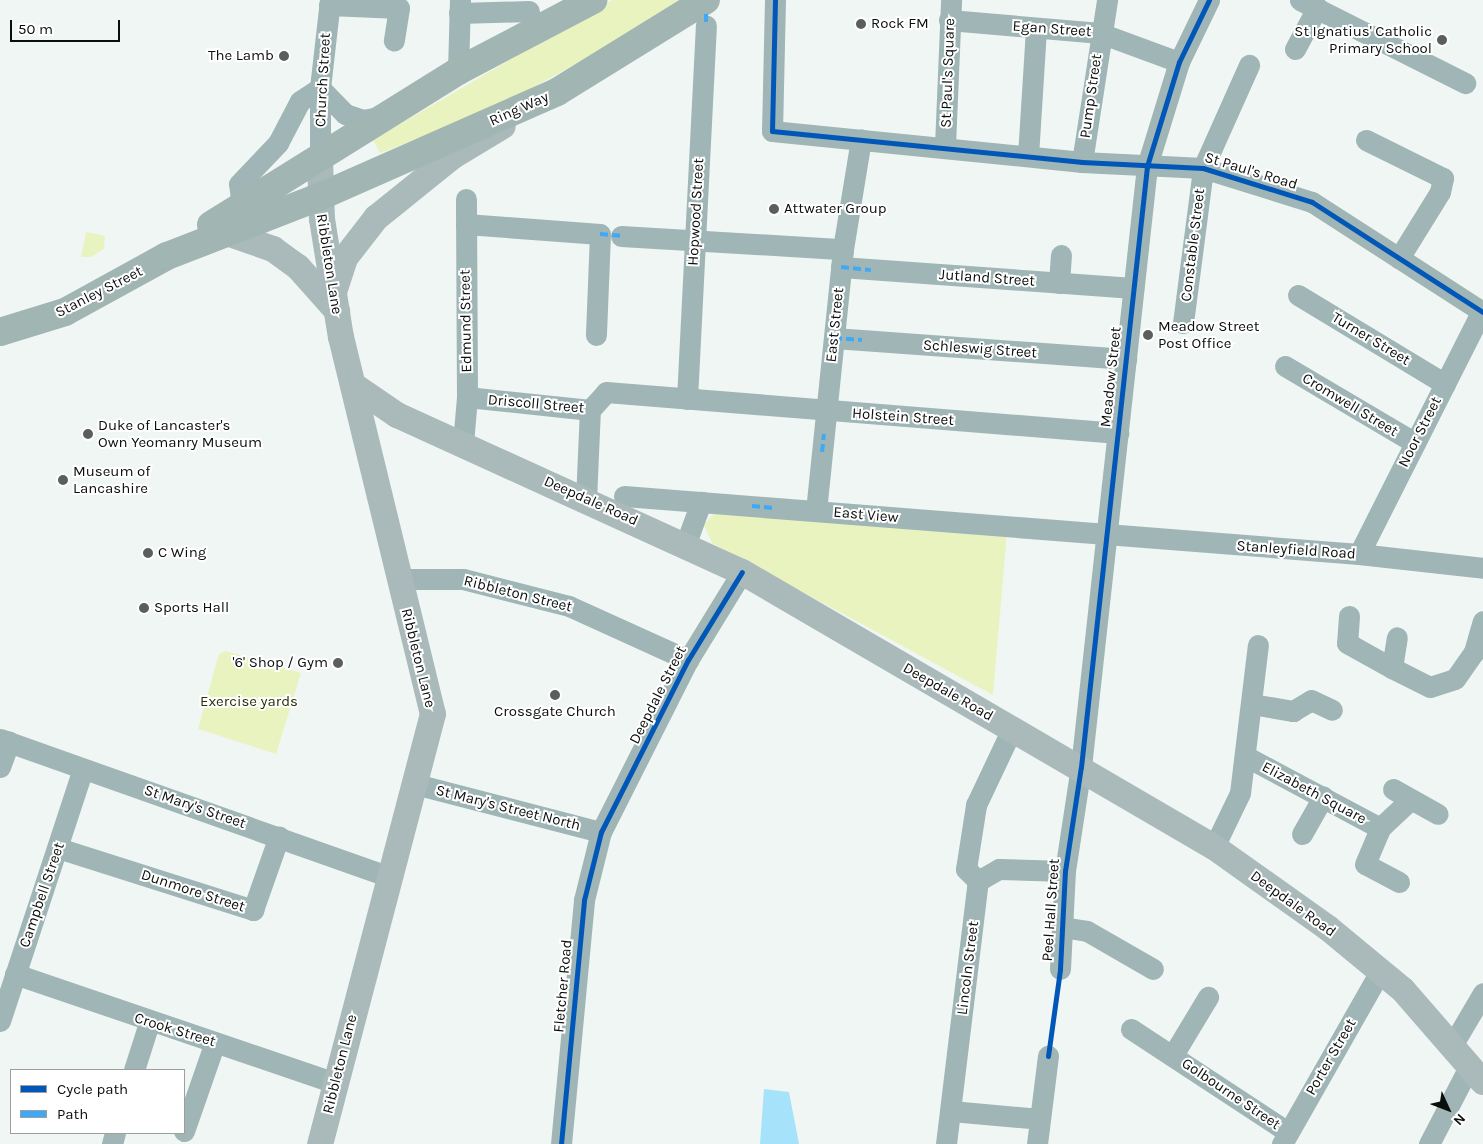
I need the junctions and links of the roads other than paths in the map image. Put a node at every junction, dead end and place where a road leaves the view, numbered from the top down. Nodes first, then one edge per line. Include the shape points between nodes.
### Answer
1 (593, 0) edge
2 (1107, 0) edge
3 (1209, 0) edge
4 (774, 1) edge
5 (330, 3) edge
6 (1308, 4) edge
7 (459, 7) edge
8 (950, 10) edge
9 (530, 11) dead end
10 (706, 13) edge
11 (1036, 29) junction
12 (1100, 33) junction
13 (394, 41) dead end
14 (1295, 49) dead end
15 (1179, 62) junction
16 (1249, 65) dead end
17 (458, 71) junction
18 (1465, 83) dead end
19 (320, 88) junction
20 (557, 92) junction
21 (391, 115) junction
22 (861, 139) junction
23 (1366, 140) dead end
24 (945, 146) junction
25 (1028, 156) junction
26 (320, 160) junction
27 (1082, 162) junction
28 (1147, 166) junction
29 (1203, 168) junction
30 (319, 197) junction
31 (466, 199) dead end
32 (242, 207) junction
33 (466, 224) junction
34 (227, 233) junction
35 (621, 236) dead end
36 (695, 239) junction
37 (1061, 255) dead end
38 (167, 256) junction
39 (842, 258) junction
40 (1399, 258) junction
41 (1059, 283) junction
42 (1133, 288) junction
43 (1298, 294) dead end
44 (336, 302) junction
45 (1481, 305) edge
46 (1183, 323) dead end
47 (0, 332) edge
48 (596, 335) dead end
49 (834, 338) junction
50 (1126, 358) junction
51 (1285, 366) dead end
52 (1445, 384) junction
53 (356, 387) junction
54 (467, 397) junction
55 (687, 399) junction
56 (590, 410) junction
57 (826, 411) junction
58 (397, 415) junction
59 (1118, 433) junction
60 (463, 443) junction
61 (1415, 443) junction
62 (369, 444) junction
63 (624, 496) dead end
64 (586, 500) junction
65 (701, 502) junction
66 (816, 511) junction
67 (1108, 534) junction
68 (686, 543) junction
69 (1359, 554) junction
70 (1483, 568) edge
71 (742, 572) junction
72 (398, 579) junction
73 (1349, 616) dead end
74 (1483, 621) edge
75 (1397, 636) dead end
76 (1258, 644) dead end
77 (1478, 655) edge
78 (688, 660) junction
79 (1392, 668) junction
80 (1251, 710) junction
81 (1332, 710) dead end
82 (1012, 729) junction
83 (4, 740) edge
84 (1247, 757) junction
85 (0, 767) edge
86 (1081, 767) junction
87 (83, 769) junction
88 (415, 784) junction
89 (1322, 798) junction
90 (1438, 814) dead end
91 (1380, 828) junction
92 (601, 832) junction
93 (1302, 834) dead end
94 (279, 836) junction
95 (1214, 847) junction
96 (58, 848) junction
97 (1065, 871) junction
98 (390, 878) junction
99 (978, 881) junction
100 (1399, 882) dead end
101 (1062, 928) junction
102 (1153, 968) dead end
103 (1060, 969) dead end
104 (1380, 970) junction
105 (15, 974) junction
106 (1483, 993) edge
107 (1208, 997) dead end
108 (0, 1021) edge
109 (149, 1023) junction
110 (1131, 1029) dead end
111 (1450, 1040) junction
112 (215, 1042) junction
113 (1048, 1056) dead end
114 (1173, 1056) junction
115 (134, 1069) edge
116 (1476, 1073) edge
117 (336, 1083) junction
118 (951, 1110) junction
119 (1040, 1119) junction
120 (185, 1126) edge
121 (1285, 1138) edge
122 (320, 1144) edge
123 (561, 1144) edge
124 (946, 1144) edge
125 (1037, 1144) edge
126 (1429, 1144) edge

1 - 17 highway
2 - 12 street, Pump Street
3 - 15 street, Meadow Street
4 - 22 street via 772,131
5 - 13 street via 398,8
5 - 19 street, Church Street
6 - 14 street
6 - 18 street
7 - 9 street
7 - 17 street
8 - 11 street, Egan Street
8 - 24 street, St Paul's Square
10 - 20 highway, Ring Way
10 - 36 street, Hopwood Street
11 - 12 street, Egan Street
11 - 25 street
12 - 15 street, Egan Street
12 - 27 street, Pump Street
15 - 28 street, Meadow Street
16 - 29 street, Constable Street
17 - 21 highway
19 - 21 street via 352,117
19 - 26 street, Church Street
19 - 32 street via 300,101 278,143 239,184
20 - 30 highway, Ring Way
20 - 44 main road via 453,156 376,218 345,258
21 - 26 highway
22 - 24 street, St Paul's Road
22 - 39 street, East Street
23 - 40 street via 1443,178 1440,192
24 - 25 street, St Paul's Road
25 - 27 street, St Paul's Road
26 - 30 main road, Ribbleton Lane
26 - 32 highway, Stanley Street
27 - 28 street, St Paul's Road
28 - 29 street, St Paul's Road
28 - 42 street, Meadow Street
29 - 40 street, St Paul's Road via 1312,202
29 - 46 street, Constable Street
30 - 34 highway, Stanley Street
30 - 44 main road, Ribbleton Lane
31 - 33 street, Edmund Street
32 - 38 highway, Stanley Street
33 - 48 street via 600,234
33 - 54 street, Edmund Street
34 - 38 highway, Stanley Street
34 - 44 main road via 273,249
35 - 36 street, Jutland Street
36 - 39 street, Jutland Street
36 - 55 street, Hopwood Street
37 - 41 street
38 - 47 highway, Stanley Street via 65,312
39 - 41 street, Jutland Street via 871,270
39 - 49 street, East Street
40 - 45 street, St Paul's Road
41 - 42 street, Jutland Street
42 - 50 street, Meadow Street
43 - 52 street, Turner Street
44 - 53 main road, Ribbleton Lane via 349,372
45 - 52 street, Noor Street
49 - 50 street, Schleswig Street
49 - 57 street, East Street
50 - 59 street, Meadow Street
51 - 61 street, Cromwell Street
52 - 61 street, Noor Street
53 - 58 main road, Deepdale Road
53 - 62 main road, Ribbleton Lane
54 - 56 street, Driscoll Street
54 - 60 street, Edmund Street
55 - 56 street, Driscoll Street via 606,392
55 - 57 street, Holstein Street
56 - 64 street
57 - 59 street, Holstein Street
57 - 66 street, East Street
58 - 60 main road, Deepdale Road
58 - 62 main road via 379,424
59 - 67 street, Meadow Street
60 - 64 main road, Deepdale Road
61 - 69 street, Noor Street
62 - 72 main road, Ribbleton Lane
63 - 65 street, East View
64 - 68 main road, Deepdale Road
65 - 66 street, East View
65 - 68 street
66 - 67 street, East View
67 - 69 street, Stanleyfield Road
67 - 86 street, Meadow Street
68 - 71 main road, Deepdale Road
69 - 70 street, Stanleyfield Road
71 - 78 street, Deepdale Street
71 - 82 main road, Deepdale Road
72 - 78 street, Ribbleton Street via 463,579 569,606
72 - 88 main road, Ribbleton Lane via 433,714
73 - 79 street via 1347,644
74 - 77 street
75 - 79 street
76 - 80 street
77 - 79 street via 1455,679 1430,687
78 - 92 street, Deepdale Street
80 - 81 street via 1292,711 1311,700
80 - 84 street
82 - 86 main road, Deepdale Road
82 - 99 street via 976,805 966,869
83 - 85 street
83 - 87 street, St Mary's Street
84 - 89 street, Elizabeth Square
84 - 95 street via 1240,793
86 - 95 main road, Deepdale Road
86 - 97 street, Peel Hall Street
87 - 94 street, St Mary's Street
87 - 96 street, Campbell Street
88 - 92 street, St Mary's Street North
88 - 98 main road, Ribbleton Lane
89 - 91 street, Elizabeth Square
89 - 93 street
90 - 91 street via 1402,794
91 - 100 street via 1365,864
92 - 123 street, Fletcher Road via 584,900
94 - 96 street, Dunmore Street via 253,910
94 - 98 street, St Mary's Street
95 - 104 main road, Deepdale Road
96 - 105 street, Campbell Street
97 - 99 street via 998,869
97 - 101 street, Peel Hall Street
98 - 117 main road, Ribbleton Lane
99 - 118 street, Lincoln Street
101 - 102 street via 1088,931
101 - 103 street, Peel Hall Street
104 - 111 main road, Deepdale Road
104 - 121 street, Porter Street
105 - 108 street, Campbell Street
105 - 109 street, Crook Street
106 - 111 street
107 - 114 street, Golbourne Street
109 - 112 street, Crook Street
109 - 115 street
110 - 114 street, Golbourne Street
111 - 116 main road, Deepdale Road
112 - 117 street, Crook Street
112 - 120 street
113 - 119 street
114 - 121 street, Golbourne Street
116 - 126 street
117 - 122 main road, Ribbleton Lane
118 - 119 street
118 - 124 street, Lincoln Street
119 - 125 street

